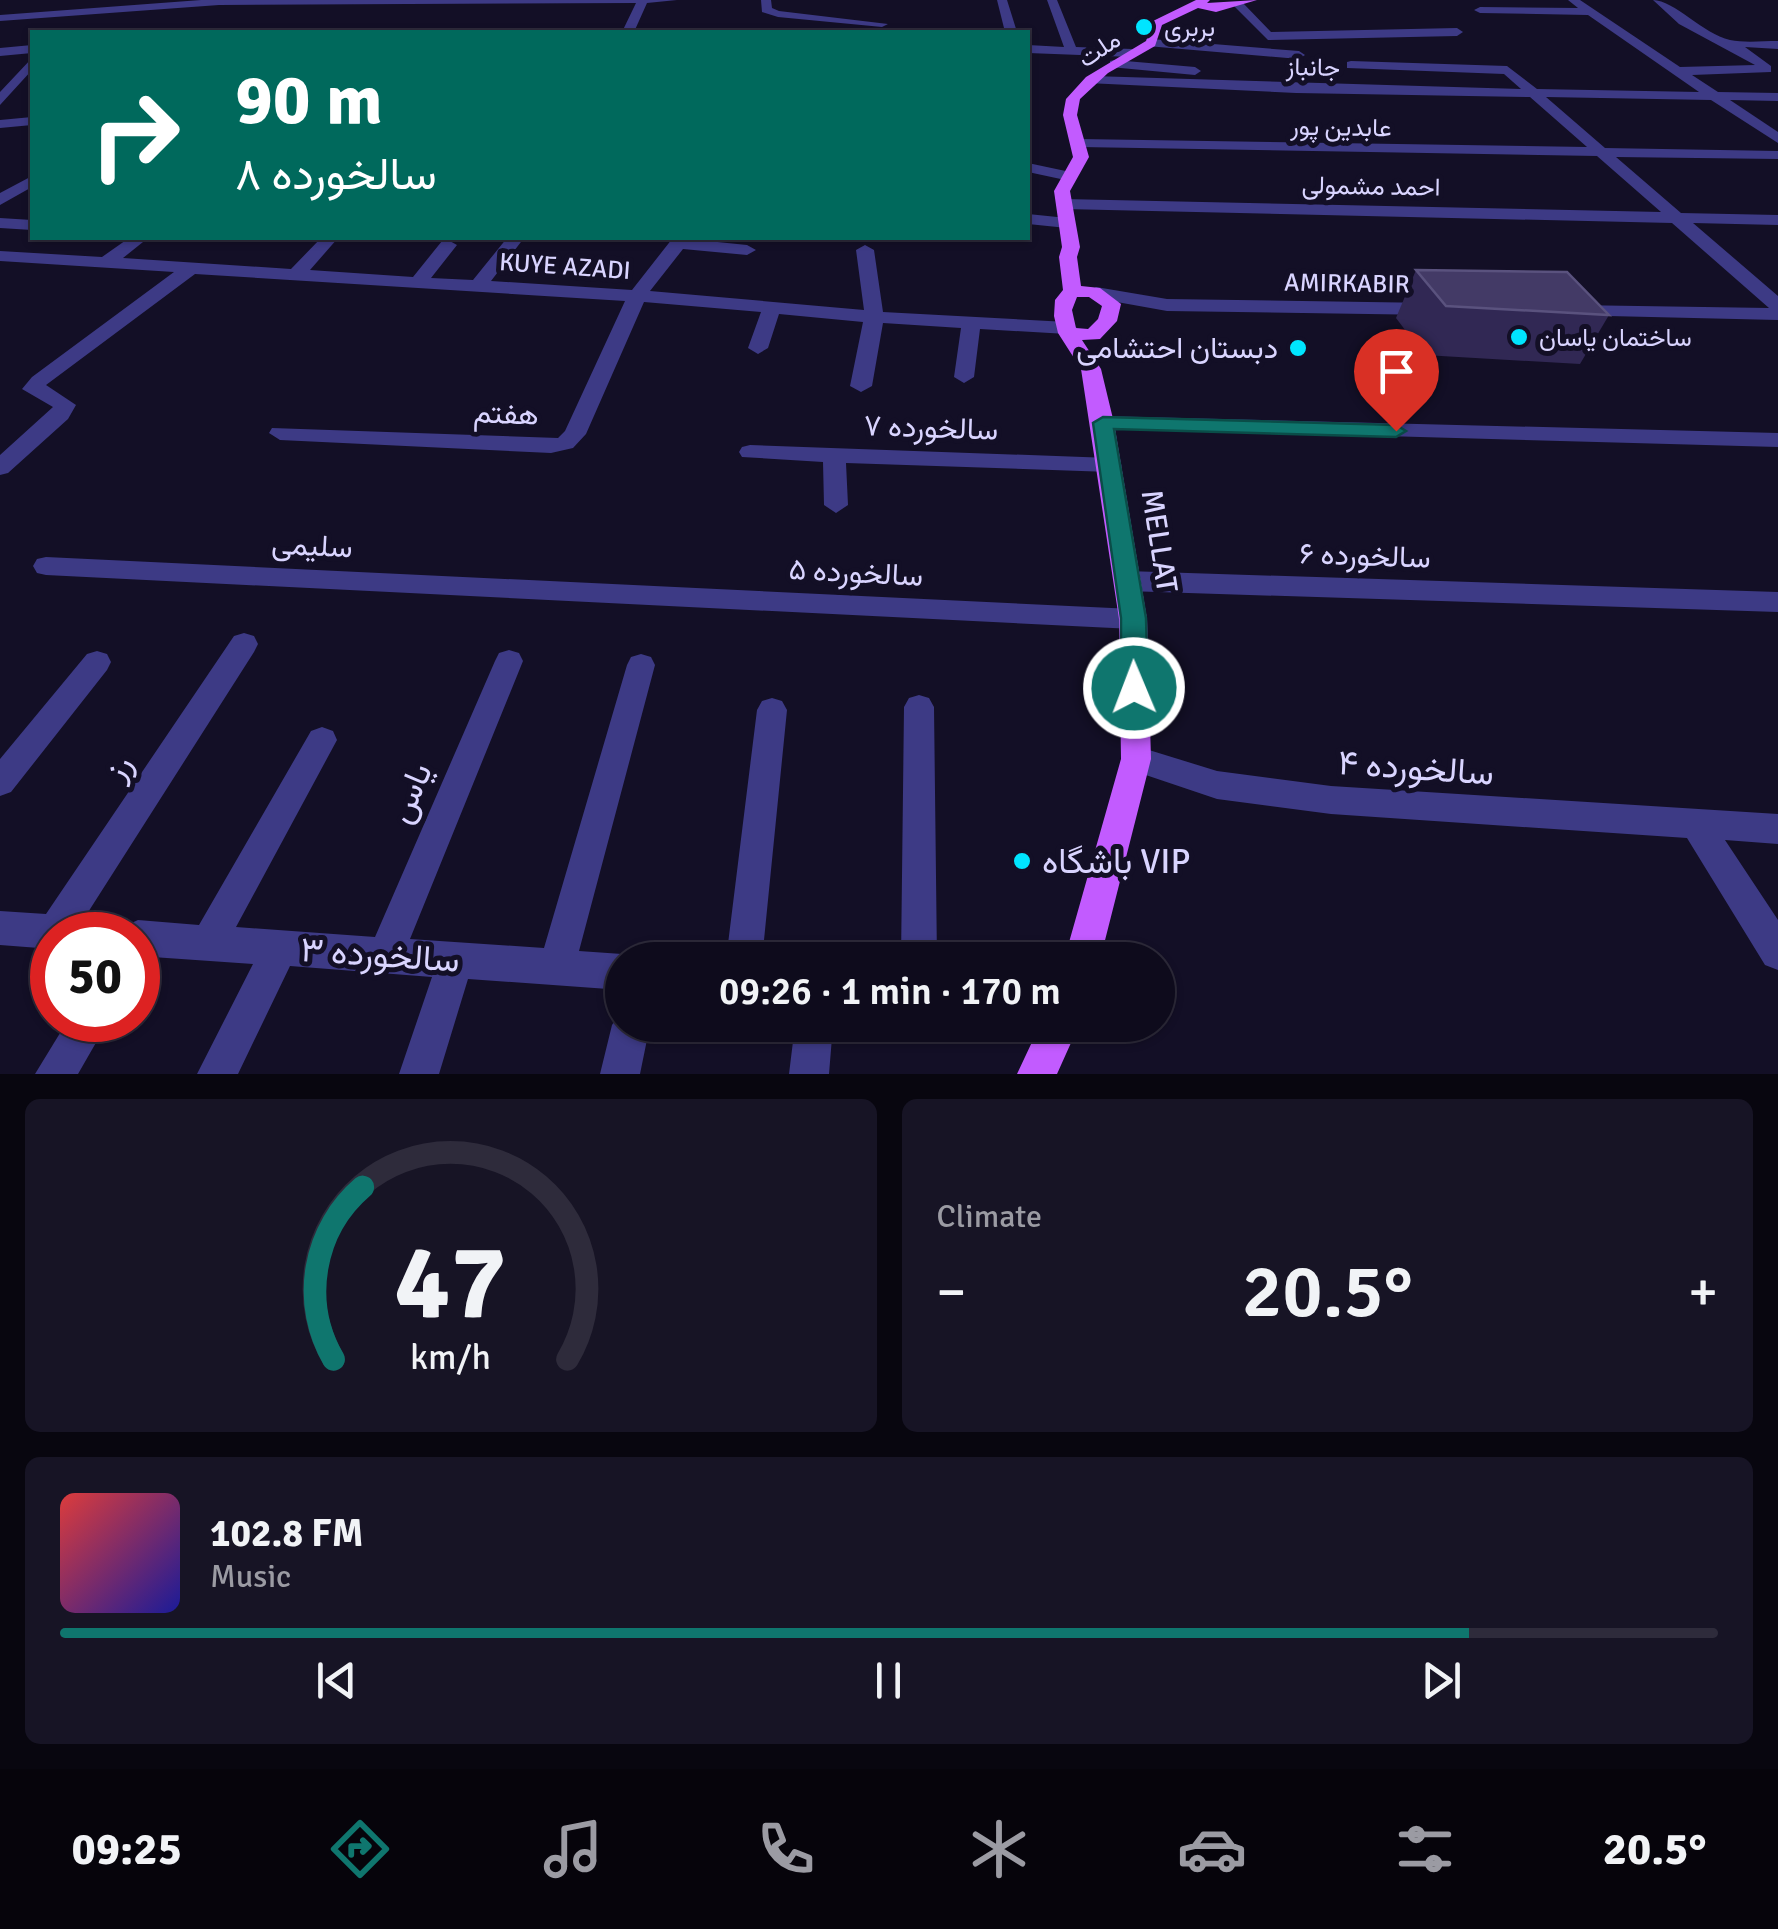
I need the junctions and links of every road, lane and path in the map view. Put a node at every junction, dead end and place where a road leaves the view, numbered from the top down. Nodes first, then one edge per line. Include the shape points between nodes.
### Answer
1 (84, 0) edge
2 (577, 0) edge
3 (643, 0) edge
4 (672, 0) edge
5 (766, 0) edge
6 (1002, 0) edge
7 (1052, 0) edge
8 (1573, 0) edge
9 (1658, 0) edge
10 (295, 1) edge
11 (1201, 2) edge
12 (1245, 2) edge
13 (1216, 9) junction
14 (1480, 10) dead end
15 (75, 11) junction
16 (1590, 12) junction
17 (1173, 14) junction
18 (0, 18) edge
19 (882, 24) dead end
20 (1598, 29) dead end
21 (1616, 29) junction
22 (59, 30) edge
23 (629, 30) edge
24 (1010, 30) edge
25 (1457, 32) dead end
26 (1151, 43) junction
27 (1724, 43) junction
28 (1778, 45) edge
29 (1739, 48) junction
30 (30, 49) edge
31 (1030, 49) edge
32 (0, 52) edge
33 (1072, 52) junction
34 (1132, 52) junction
35 (1778, 54) edge
36 (1299, 55) dead end
37 (30, 64) edge
38 (1114, 64) junction
39 (1351, 65) dead end
40 (1678, 72) junction
41 (1260, 76) dead end
42 (30, 80) edge
43 (1092, 80) junction
44 (16, 82) junction
45 (0, 84) edge
46 (1534, 94) junction
47 (1716, 97) junction
48 (1778, 97) edge
49 (0, 101) edge
50 (30, 121) edge
51 (0, 124) edge
52 (1778, 139) edge
53 (1080, 144) junction
54 (1602, 154) junction
55 (1778, 155) edge
56 (1030, 168) edge
57 (1070, 176) junction
58 (30, 182) edge
59 (0, 200) edge
60 (1066, 213) junction
61 (1676, 218) junction
62 (1030, 219) edge
63 (1778, 220) edge
64 (0, 222) edge
65 (30, 224) edge
66 (136, 240) edge
67 (328, 240) edge
68 (514, 240) edge
69 (448, 245) dead end
70 (747, 250) dead end
71 (866, 250) dead end
72 (0, 256) edge
73 (107, 262) junction
74 (191, 268) junction
75 (296, 274) junction
76 (418, 282) junction
77 (478, 286) junction
78 (1086, 292) junction
79 (637, 296) junction
80 (1167, 306) junction
81 (1778, 306) edge
82 (772, 307) junction
83 (1463, 310) edge
84 (1561, 311) edge
85 (1778, 314) edge
86 (874, 317) junction
87 (1106, 323) junction
88 (971, 324) junction
89 (1068, 330) junction
90 (758, 348) dead end
91 (1091, 370) junction
92 (964, 377) dead end
93 (861, 386) dead end
94 (1103, 423) junction
95 (280, 433) dead end
96 (1778, 440) edge
97 (750, 452) dead end
98 (834, 455) junction
99 (1110, 465) junction
100 (0, 468) edge
101 (836, 506) dead end
102 (46, 566) dead end
103 (1126, 580) junction
104 (576, 592) joint
105 (1778, 602) edge
106 (1134, 618) junction
107 (244, 644) dead end
108 (509, 661) dead end
109 (97, 662) dead end
110 (641, 666) dead end
111 (919, 707) dead end
112 (772, 710) dead end
113 (322, 740) dead end
114 (1136, 759) junction
115 (0, 782) edge
116 (1696, 824) junction
117 (1778, 829) edge
118 (68, 912) edge
119 (0, 928) edge
120 (30, 930) edge
121 (160, 942) edge
122 (746, 942) edge
123 (919, 942) edge
124 (1087, 942) edge
125 (208, 943) junction
126 (280, 948) junction
127 (1778, 952) edge
128 (385, 956) junction
129 (456, 960) junction
130 (556, 968) junction
131 (605, 971) edge
132 (76, 1042) edge
133 (628, 1042) edge
134 (812, 1042) edge
135 (1052, 1042) edge
136 (55, 1074) edge
137 (216, 1074) edge
138 (419, 1074) edge
139 (620, 1074) edge
140 (809, 1074) edge
141 (1036, 1074) edge

1 - 15 street
2 - 3 street
2 - 10 street
3 - 4 street
3 - 23 street
5 - 19 street via 766,10 778,14
6 - 24 street
7 - 33 street
8 - 16 street
9 - 27 street via 1696,32
10 - 15 street
11 - 13 main road
11 - 17 main road
12 - 13 main road
12 - 25 street via 1271,36
13 - 17 main road
14 - 16 street
15 - 18 street
15 - 22 street
16 - 21 street
17 - 26 main road, ملت via 1158,22
20 - 21 street
21 - 40 street
26 - 34 main road, ملت
26 - 36 street
27 - 28 street
27 - 29 street
29 - 35 street
29 - 40 street via 1766,69
30 - 32 street
31 - 33 street
33 - 34 street
34 - 38 main road, ملت
37 - 44 street
38 - 41 street
38 - 43 main road, ملت
39 - 46 street via 1504,69
40 - 47 street
42 - 44 street
43 - 46 street, جانباز
43 - 53 main road, ملت via 1073,98 1070,111
44 - 45 street
44 - 49 street
46 - 47 street, جانباز
46 - 54 street
47 - 48 street, جانباز
47 - 52 street
50 - 51 street
53 - 54 street, عابدین پور
53 - 57 main road, ملت
54 - 55 street, عابدین پور
54 - 61 street
56 - 57 street
57 - 60 main road, ملت via 1062,191
58 - 59 street
60 - 61 street, احمد مشمولی
60 - 62 street, احمد مشمولی
60 - 78 main road, ملت
61 - 63 street, احمد مشمولی
61 - 81 street
64 - 65 street
66 - 73 street
67 - 75 street
68 - 77 street
69 - 76 street
70 - 79 street via 678,243
71 - 86 street
72 - 73 street, KUYE AZADI
73 - 74 street, KUYE AZADI
74 - 75 street, KUYE AZADI
74 - 100 street via 33,388 65,405
75 - 76 street, KUYE AZADI
76 - 77 street, KUYE AZADI
77 - 79 street, KUYE AZADI
78 - 80 street, AMIRKABIR
78 - 87 main road via 1112,304
78 - 89 main road via 1065,297
79 - 82 street, KUYE AZADI
79 - 95 street, هفتم via 575,434 565,442
80 - 83 street, AMIRKABIR
80 - 87 street
82 - 86 street, KUYE AZADI
82 - 90 street
84 - 85 street
86 - 88 street, KUYE AZADI
86 - 93 street
87 - 89 main road via 1093,335
87 - 91 main road
88 - 89 street, KUYE AZADI
88 - 92 street
89 - 91 main road
91 - 94 main road, MELLAT
94 - 96 street
94 - 99 main road, MELLAT
97 - 98 street, سالخورده ۷
98 - 99 street, سالخورده ۷
98 - 101 street
99 - 103 main road, MELLAT
102 - 104 street, سلیمی
103 - 105 street, سالخورده ۶
103 - 106 main road, MELLAT
104 - 106 street, سالخورده ۵
106 - 114 main road, MELLAT
107 - 118 street, رز
108 - 128 street, یاس
109 - 115 street
110 - 130 street
111 - 123 street
112 - 122 street
113 - 125 street
114 - 116 street, سالخورده ۴ via 1217,784 1330,800
114 - 124 main road, MELLAT
116 - 117 street, سالخورده ۴
116 - 127 street
119 - 120 street
121 - 125 street, سالخورده ۳
125 - 126 street, سالخورده ۳
126 - 128 street, سالخورده ۳
126 - 137 street
128 - 129 street, سالخورده ۳
129 - 130 street, سالخورده ۳
129 - 138 street
130 - 131 street, سالخورده ۳
132 - 136 street
133 - 139 street
134 - 140 street
135 - 141 main road

